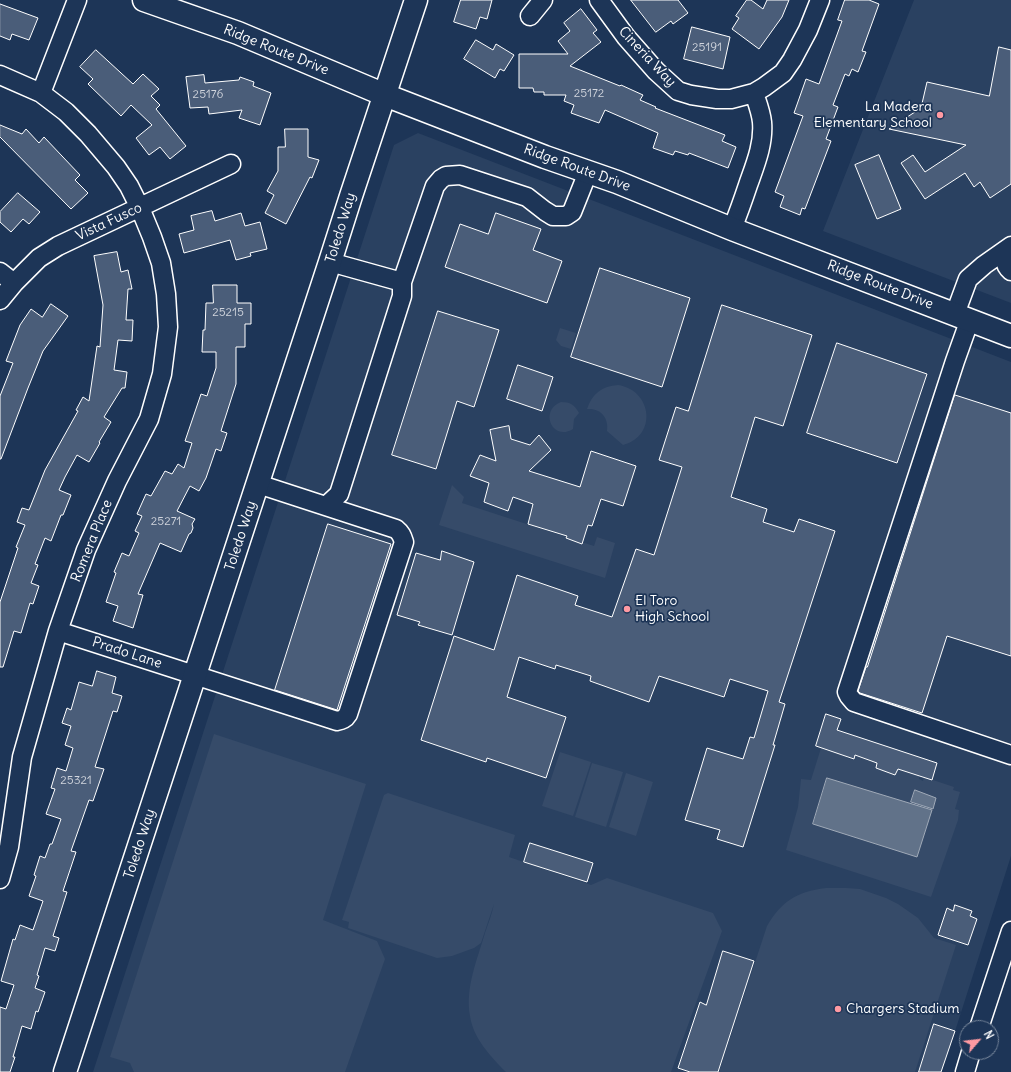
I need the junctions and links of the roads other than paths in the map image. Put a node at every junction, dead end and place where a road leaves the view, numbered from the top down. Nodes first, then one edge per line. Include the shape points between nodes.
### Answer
1 (77, 0) edge
2 (144, 0) edge
3 (416, 0) edge
4 (543, 0) edge
5 (599, 0) edge
6 (820, 0) edge
7 (530, 16) dead end
8 (0, 75) edge
9 (754, 92) junction
10 (41, 93) junction
11 (385, 95) junction
12 (231, 164) dead end
13 (588, 172) junction
14 (140, 208) junction
15 (732, 229) junction
16 (1010, 248) edge
17 (330, 262) junction
18 (1011, 270) edge
19 (7, 278) edge
20 (402, 282) junction
21 (0, 300) edge
22 (962, 317) junction
23 (1011, 336) edge
24 (258, 484) junction
25 (326, 506) junction
26 (58, 631) junction
27 (195, 675) junction
28 (1011, 755) edge
29 (0, 879) edge
30 (1011, 931) edge
31 (982, 1020) edge
32 (969, 1060) edge
33 (65, 1072) edge
34 (965, 1072) edge

1 - 10 street
2 - 11 main road, Ridge Route Drive via 238,33
3 - 11 main road, Toledo Way
4 - 7 street
5 - 9 street, Cineria Way via 626,37 678,91 717,99 731,99
6 - 9 street, Cineria Way via 808,30 787,67 764,87
8 - 10 street, Romera Place
9 - 15 street via 761,112 762,137
10 - 14 street, Romera Place via 66,112 88,134 116,167
11 - 13 main road, Ridge Route Drive
11 - 17 main road, Toledo Way
12 - 14 street, Vista Fusco
13 - 15 main road, Ridge Route Drive
13 - 20 street via 572,212 566,216 553,216 527,197 460,175 440,179 435,186
14 - 19 street, Vista Fusco via 58,246
14 - 26 street, Romera Place via 161,264 166,294 168,327 162,374 149,419 86,550
15 - 22 main road, Ridge Route Drive
16 - 18 street via 1004,259
16 - 22 street via 968,279
17 - 20 street
17 - 24 main road, Toledo Way
19 - 21 street, Vista Fusco
20 - 25 street via 402,296 339,494
22 - 23 main road, Ridge Route Drive
22 - 28 street via 955,361 847,692 854,702
24 - 25 street
24 - 27 main road, Toledo Way
25 - 27 street, Prado Lane via 396,529 404,542 345,718 337,722
26 - 27 street, Prado Lane
26 - 29 street, Romera Place via 22,757 9,847
27 - 33 main road, Toledo Way
30 - 31 street
32 - 34 street

